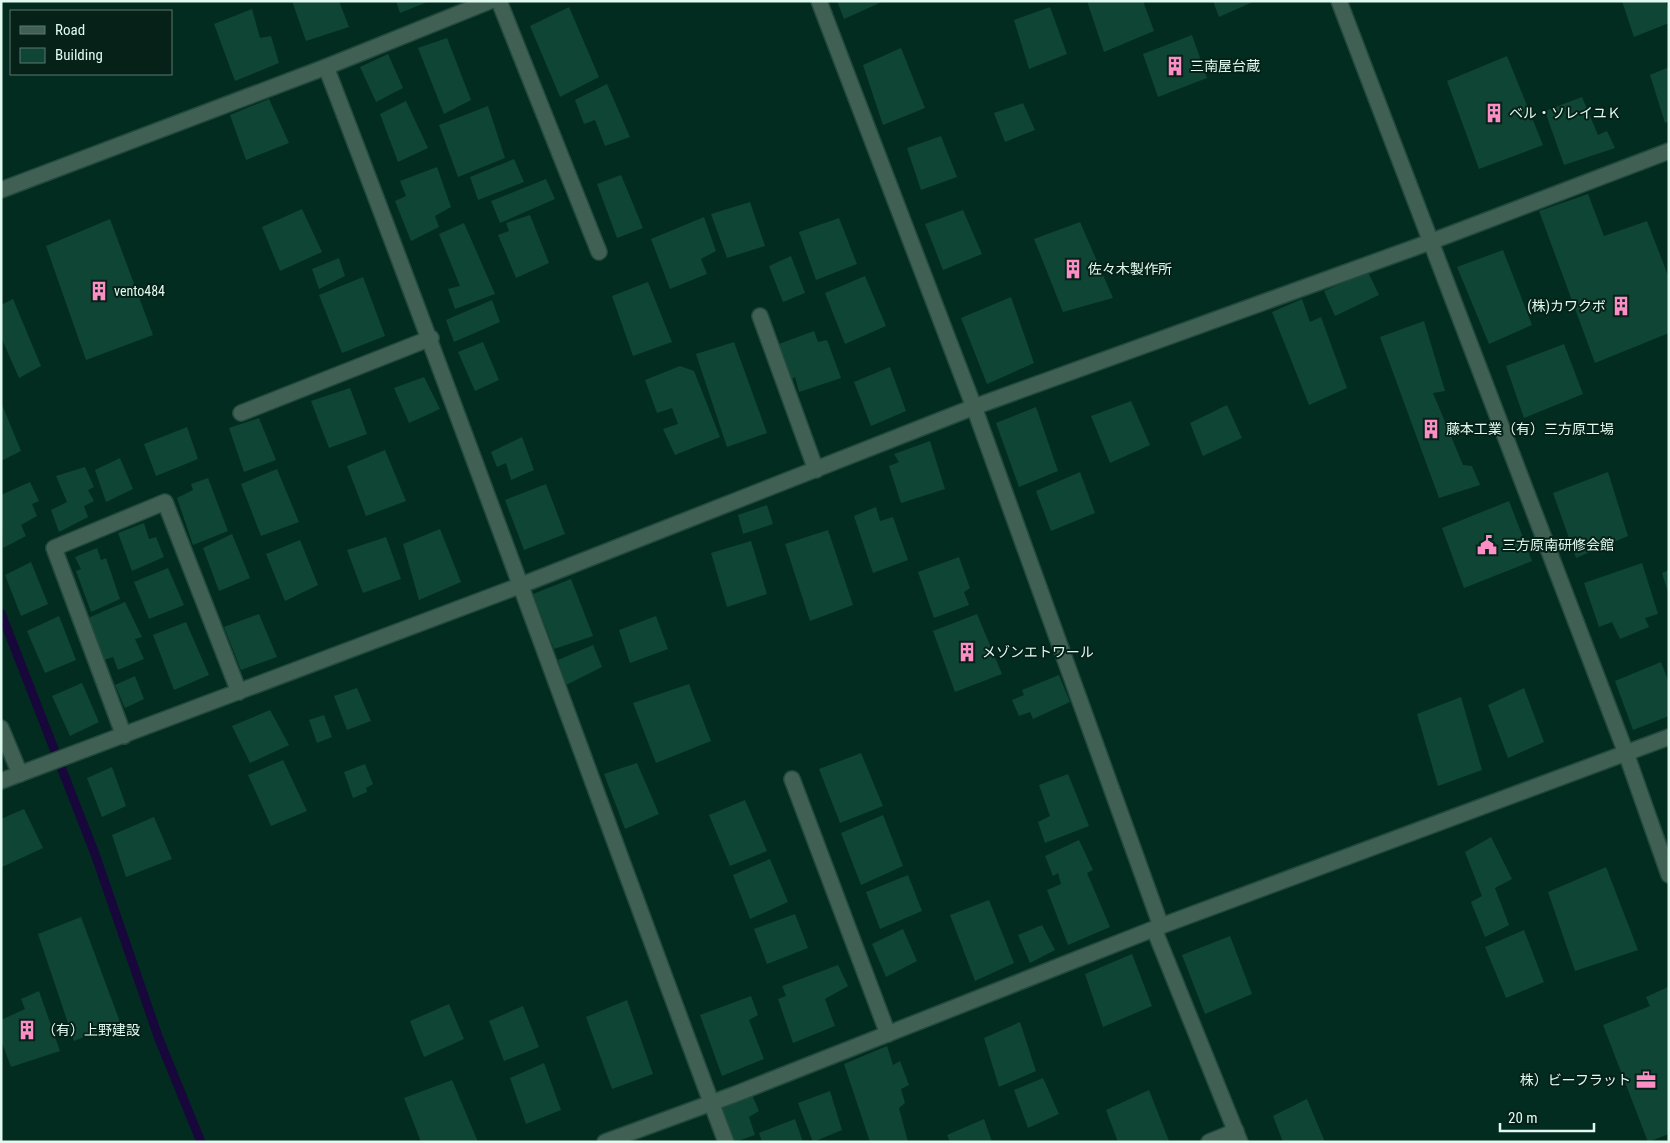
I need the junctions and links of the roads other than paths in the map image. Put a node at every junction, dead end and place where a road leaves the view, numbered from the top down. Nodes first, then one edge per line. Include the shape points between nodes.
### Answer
1 (490, 1) edge
2 (499, 1) edge
3 (819, 1) edge
4 (1339, 1) edge
5 (326, 67) junction
6 (1669, 151) edge
7 (1, 190) edge
8 (1430, 242) junction
9 (599, 252) dead end
10 (760, 316) dead end
11 (431, 338) junction
12 (974, 407) junction
13 (241, 413) dead end
14 (816, 470) junction
15 (519, 586) junction
16 (239, 692) junction
17 (1, 728) edge
18 (124, 736) junction
19 (1669, 737) edge
20 (1626, 753) junction
21 (20, 774) junction
22 (792, 779) dead end
23 (1, 781) edge
24 (1669, 875) edge
25 (1158, 927) junction
26 (888, 1034) junction
27 (711, 1102) junction
28 (1238, 1137) edge
29 (605, 1142) edge
30 (726, 1142) edge
31 (1208, 1142) edge

1 - 5 street
2 - 9 street
3 - 12 street
4 - 8 street
5 - 7 street
5 - 11 street
6 - 8 street
8 - 12 street
8 - 20 street
10 - 14 street
11 - 13 street
11 - 15 street
12 - 14 street
12 - 25 street
14 - 15 street
15 - 16 street
15 - 27 street
16 - 18 street
16 - 18 street via 165,502 54,548
17 - 21 street
18 - 21 street
19 - 20 street
20 - 24 street
20 - 25 street
21 - 23 street
22 - 26 street
25 - 26 street
25 - 28 street
26 - 27 street
27 - 29 street
27 - 30 street
28 - 31 street

